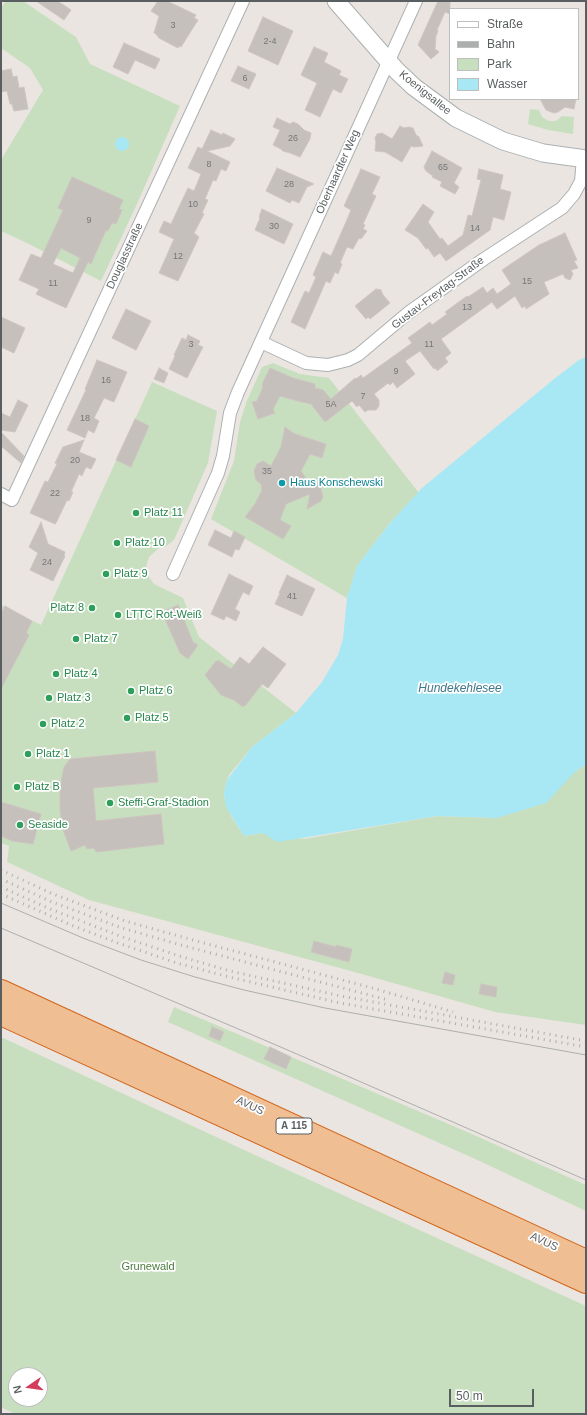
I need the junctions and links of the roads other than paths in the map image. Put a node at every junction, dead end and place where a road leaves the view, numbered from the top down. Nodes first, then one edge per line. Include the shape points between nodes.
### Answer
1 (243, 1) edge
2 (336, 1) edge
3 (416, 1) edge
4 (388, 62) junction
5 (585, 159) edge
6 (260, 342) junction
7 (1, 494) edge
8 (173, 574) dead end
9 (1, 991) edge
10 (1, 1014) edge
11 (586, 1261) edge
12 (586, 1282) edge

1 - 7 street, Douglasstraße via 12,500
2 - 4 main road, Koenigsallee
3 - 4 street, Oberhaardter Weg
4 - 5 main road, Koenigsallee via 424,94 469,125 503,141 543,153
4 - 6 street, Oberhaardter Weg
5 - 6 street, Gustav-Freytag-Straße via 581,181 562,208 408,313 358,355 328,365 306,363
6 - 8 street, Oberhaardter Weg via 230,413 218,473
9 - 11 highway, AVUS / A 115
10 - 12 highway, AVUS / A 115

